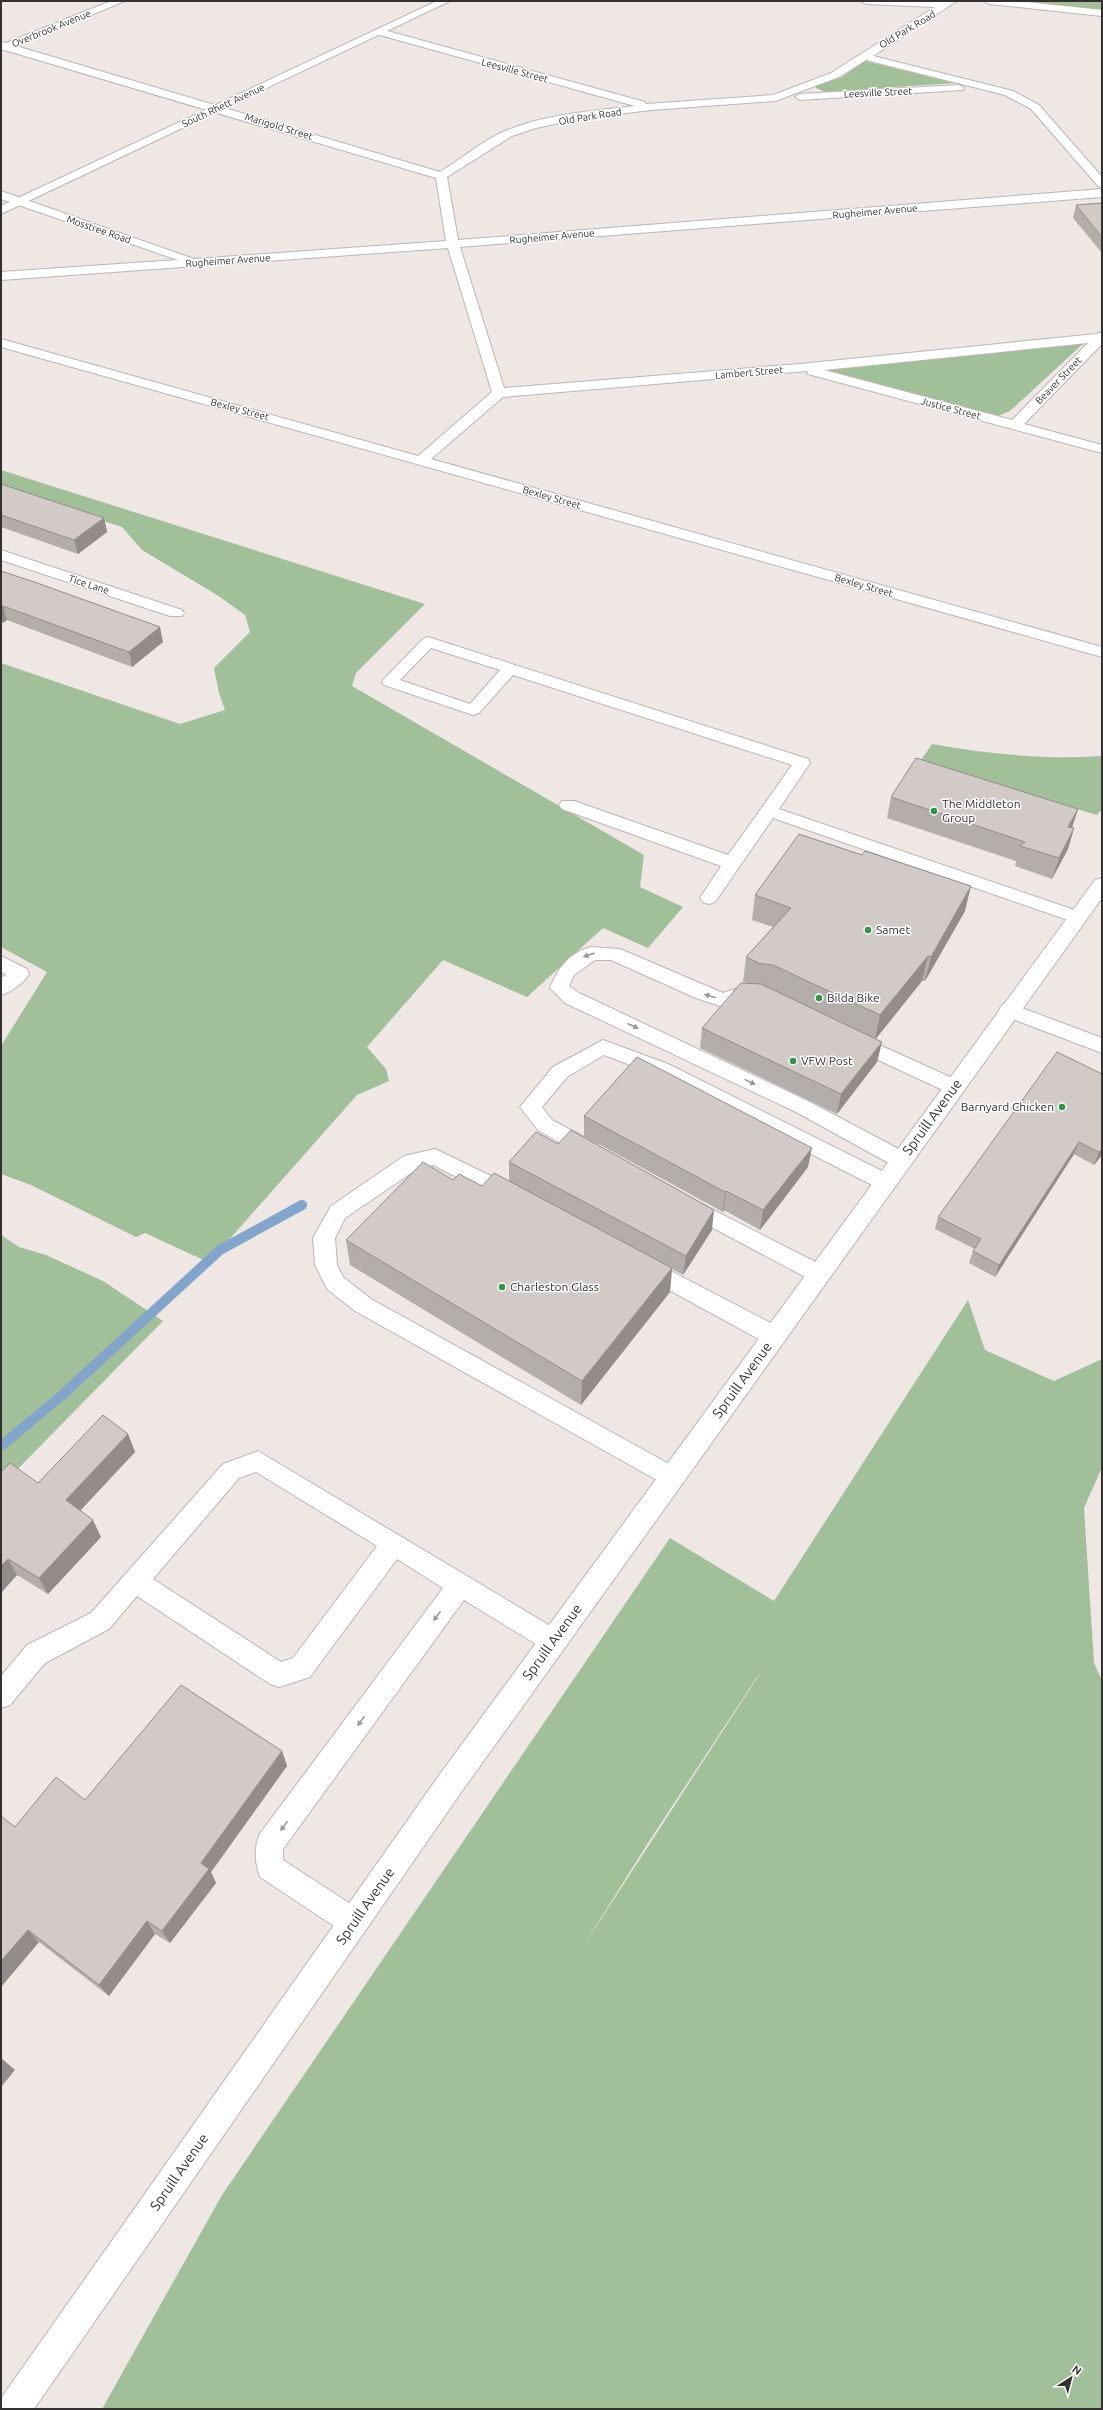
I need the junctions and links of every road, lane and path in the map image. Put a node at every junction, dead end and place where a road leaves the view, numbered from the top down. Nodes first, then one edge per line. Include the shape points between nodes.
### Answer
1 (120, 1) edge
2 (445, 1) edge
3 (866, 1) edge
4 (989, 1) edge
5 (949, 3) edge
6 (1102, 13) edge
7 (380, 32) junction
8 (3, 46) edge
9 (862, 56) junction
10 (981, 86) junction
11 (775, 98) junction
12 (651, 107) junction
13 (217, 108) junction
14 (441, 176) junction
15 (1102, 184) edge
16 (1102, 193) edge
17 (1, 195) edge
18 (18, 201) junction
19 (1, 210) edge
20 (453, 244) junction
21 (196, 262) junction
22 (1, 276) edge
23 (1101, 337) edge
24 (1, 343) edge
25 (800, 368) junction
26 (499, 394) junction
27 (1015, 425) junction
28 (1102, 450) edge
29 (422, 460) junction
30 (1, 555) edge
31 (176, 613) dead end
32 (1102, 652) edge
33 (510, 669) junction
34 (568, 805) dead end
35 (769, 811) junction
36 (732, 863) junction
37 (1102, 884) edge
38 (709, 898) dead end
39 (1077, 917) junction
40 (1, 963) edge
41 (1, 988) edge
42 (776, 1003) edge
43 (1009, 1010) junction
44 (833, 1030) edge
45 (1102, 1046) edge
46 (954, 1086) junction
47 (604, 1158) edge
48 (901, 1160) junction
49 (885, 1182) junction
50 (670, 1195) edge
51 (529, 1204) edge
52 (631, 1259) edge
53 (819, 1274) junction
54 (774, 1336) junction
55 (672, 1477) junction
56 (393, 1544) junction
57 (136, 1581) junction
58 (460, 1584) junction
59 (553, 1641) junction
60 (1, 1696) edge
61 (354, 1922) junction
62 (14, 2409) edge

1 - 8 street, Overbrook Avenue
2 - 7 street, South Rhett Avenue
3 - 5 street
4 - 6 street
5 - 9 street, Old Park Road
7 - 12 street, Leesville Street
7 - 13 street, South Rhett Avenue
8 - 13 street, Marigold Street
9 - 10 street, Leesville Street
9 - 11 street, Old Park Road via 835,75
10 - 11 street, Leesville Street
10 - 15 street, Leesville Street via 1009,94 1035,107
11 - 12 street, Old Park Road
12 - 14 street, Old Park Road via 578,116 508,134
13 - 14 street, Marigold Street
13 - 18 street, South Rhett Avenue
14 - 20 street
16 - 20 street, Rugheimer Avenue
17 - 18 street, Mosstree Road
18 - 19 street, South Rhett Avenue
18 - 21 street, Mosstree Road
20 - 21 street, Rugheimer Avenue
20 - 26 street
21 - 22 street, Rugheimer Avenue
23 - 25 street, Lambert Street
23 - 27 street, Beaver Street
24 - 29 street, Bexley Street
25 - 26 street, Lambert Street
25 - 27 street, Justice Street
26 - 29 street
27 - 28 street, Justice Street
29 - 32 street, Bexley Street
30 - 31 street, Tice Lane
33 - 33 lane via 428,642 390,682 473,710
33 - 35 lane via 802,763
34 - 36 lane
35 - 36 lane
35 - 39 lane
36 - 38 lane
37 - 39 street, Spruill Avenue
39 - 43 street, Spruill Avenue
40 - 41 lane via 20,974
42 -> 48 lane via 762,996 738,995 724,1000 613,954 591,953 566,972 559,988 572,998 803,1107
43 - 45 street
43 - 46 street, Spruill Avenue
44 - 46 lane
46 - 48 street, Spruill Avenue
47 - 49 lane via 545,1125 530,1107 560,1072 603,1047 661,1069
48 - 49 street, Spruill Avenue
49 - 53 street, Spruill Avenue
50 - 53 lane
51 - 55 lane via 467,1171 434,1157 411,1162 338,1212 324,1238 326,1265 335,1283 363,1305
52 - 54 lane
53 - 54 street, Spruill Avenue
54 - 55 street, Spruill Avenue
55 - 59 street, Spruill Avenue
56 - 57 lane via 258,1461 231,1472
56 - 57 lane via 301,1668 278,1675
56 - 58 lane
57 - 60 lane via 100,1621 36,1654
58 - 59 lane
58 -> 61 lane via 269,1845 270,1867
59 - 61 street, Spruill Avenue
61 - 62 street, Spruill Avenue

